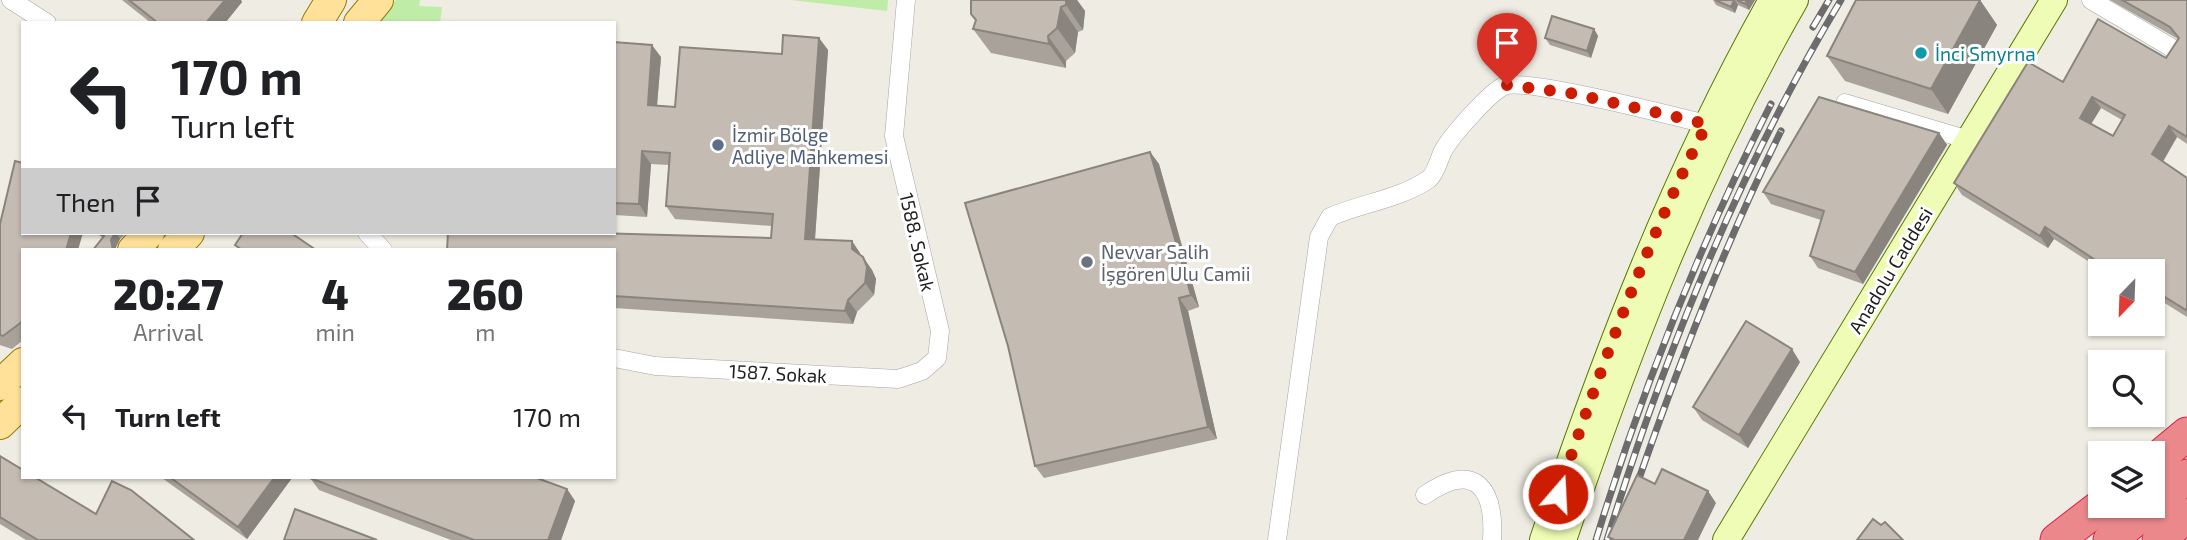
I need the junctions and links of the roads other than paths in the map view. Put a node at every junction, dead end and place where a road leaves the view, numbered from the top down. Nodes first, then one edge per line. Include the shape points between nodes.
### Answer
1 (11, 0) edge
2 (356, 0) edge
3 (379, 0) edge
4 (906, 0) edge
5 (1772, 0) edge
6 (1795, 0) edge
7 (2054, 0) edge
8 (2091, 0) edge
9 (328, 12) edge
10 (44, 21) edge
11 (361, 21) edge
12 (2172, 48) edge
13 (1845, 103) edge
14 (1707, 124) junction
15 (1969, 140) junction
16 (147, 235) edge
17 (187, 235) edge
18 (369, 235) edge
19 (135, 248) edge
20 (175, 248) edge
21 (381, 248) edge
22 (616, 358) edge
23 (937, 358) joint
24 (21, 365) edge
25 (0, 385) edge
26 (21, 404) edge
27 (0, 424) edge
28 (2187, 434) edge
29 (2165, 452) edge
30 (2187, 476) edge
31 (2165, 494) edge
32 (1425, 495) dead end
33 (2187, 515) edge
34 (2088, 516) edge
35 (2136, 518) edge
36 (1277, 540) edge
37 (1492, 540) edge
38 (1543, 540) edge
39 (1563, 540) edge
40 (1726, 540) edge
41 (2057, 540) edge
42 (2110, 540) edge
43 (2159, 540) edge

1 - 10 street
2 - 9 main road
3 - 11 main road
4 - 23 street, 1588. Sokak via 894,136 940,331
5 - 14 main road
6 - 39 main road via 1717,145 1677,231 1637,329
7 - 15 main road, Anadolu Caddesi
8 - 12 street
13 - 15 street
14 - 36 street via 1570,93 1507,85 1488,95 1480,110 1458,129 1432,177 1391,198 1330,217 1317,247
14 - 38 main road via 1634,284
15 - 40 main road, Anadolu Caddesi
16 - 19 main road
17 - 20 main road
18 - 21 street
22 - 23 street, 1587. Sokak via 655,366 898,379
24 - 25 main road
26 - 27 main road
28 - 29 highway
30 - 31 highway
32 - 37 street via 1448,482 1467,480 1482,485 1490,499
33 - 43 highway
34 - 41 highway
35 - 42 highway

